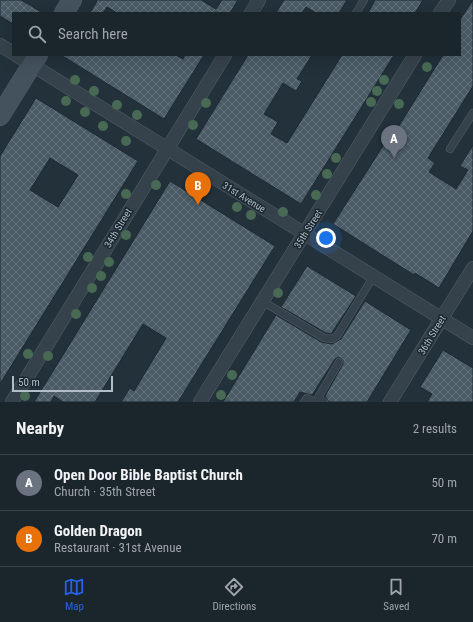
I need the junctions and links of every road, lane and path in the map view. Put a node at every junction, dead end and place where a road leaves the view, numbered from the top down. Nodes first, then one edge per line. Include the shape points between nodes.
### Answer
1 (72, 0) edge
2 (259, 0) edge
3 (364, 0) edge
4 (448, 0) edge
5 (65, 12) edge
6 (252, 12) edge
7 (357, 12) edge
8 (441, 12) edge
9 (0, 45) edge
10 (12, 52) edge
11 (20, 56) edge
12 (224, 56) edge
13 (414, 56) edge
14 (35, 60) edge
15 (473, 113) edge
16 (0, 116) edge
17 (166, 149) junction
18 (450, 149) dead end
19 (304, 234) junction
20 (473, 268) edge
21 (373, 277) junction
22 (262, 301) junction
23 (442, 318) junction
24 (473, 338) edge
25 (339, 362) dead end
26 (12, 402) edge
27 (200, 402) edge
28 (304, 402) edge
29 (314, 402) edge
30 (324, 402) edge
31 (390, 402) edge

1 - 5 main road
2 - 6 street
3 - 7 lane
4 - 8 street
9 - 10 street
11 - 14 street, 31st Avenue
12 - 17 street, 34th Street
13 - 19 street, 35th Street
14 - 16 main road
14 - 17 street, 31st Avenue
15 - 18 lane
17 - 19 street, 31st Avenue
17 - 26 street, 34th Street
19 - 21 street, 31st Avenue
19 - 22 street, 35th Street
20 - 23 street, 36th Street
21 - 22 lane via 337,336 332,339 324,338
21 - 23 street, 31st Avenue
22 - 27 street, 35th Street
23 - 24 street, 31st Avenue
23 - 31 street, 36th Street
25 - 30 lane via 318,398
28 - 29 lane via 307,398

